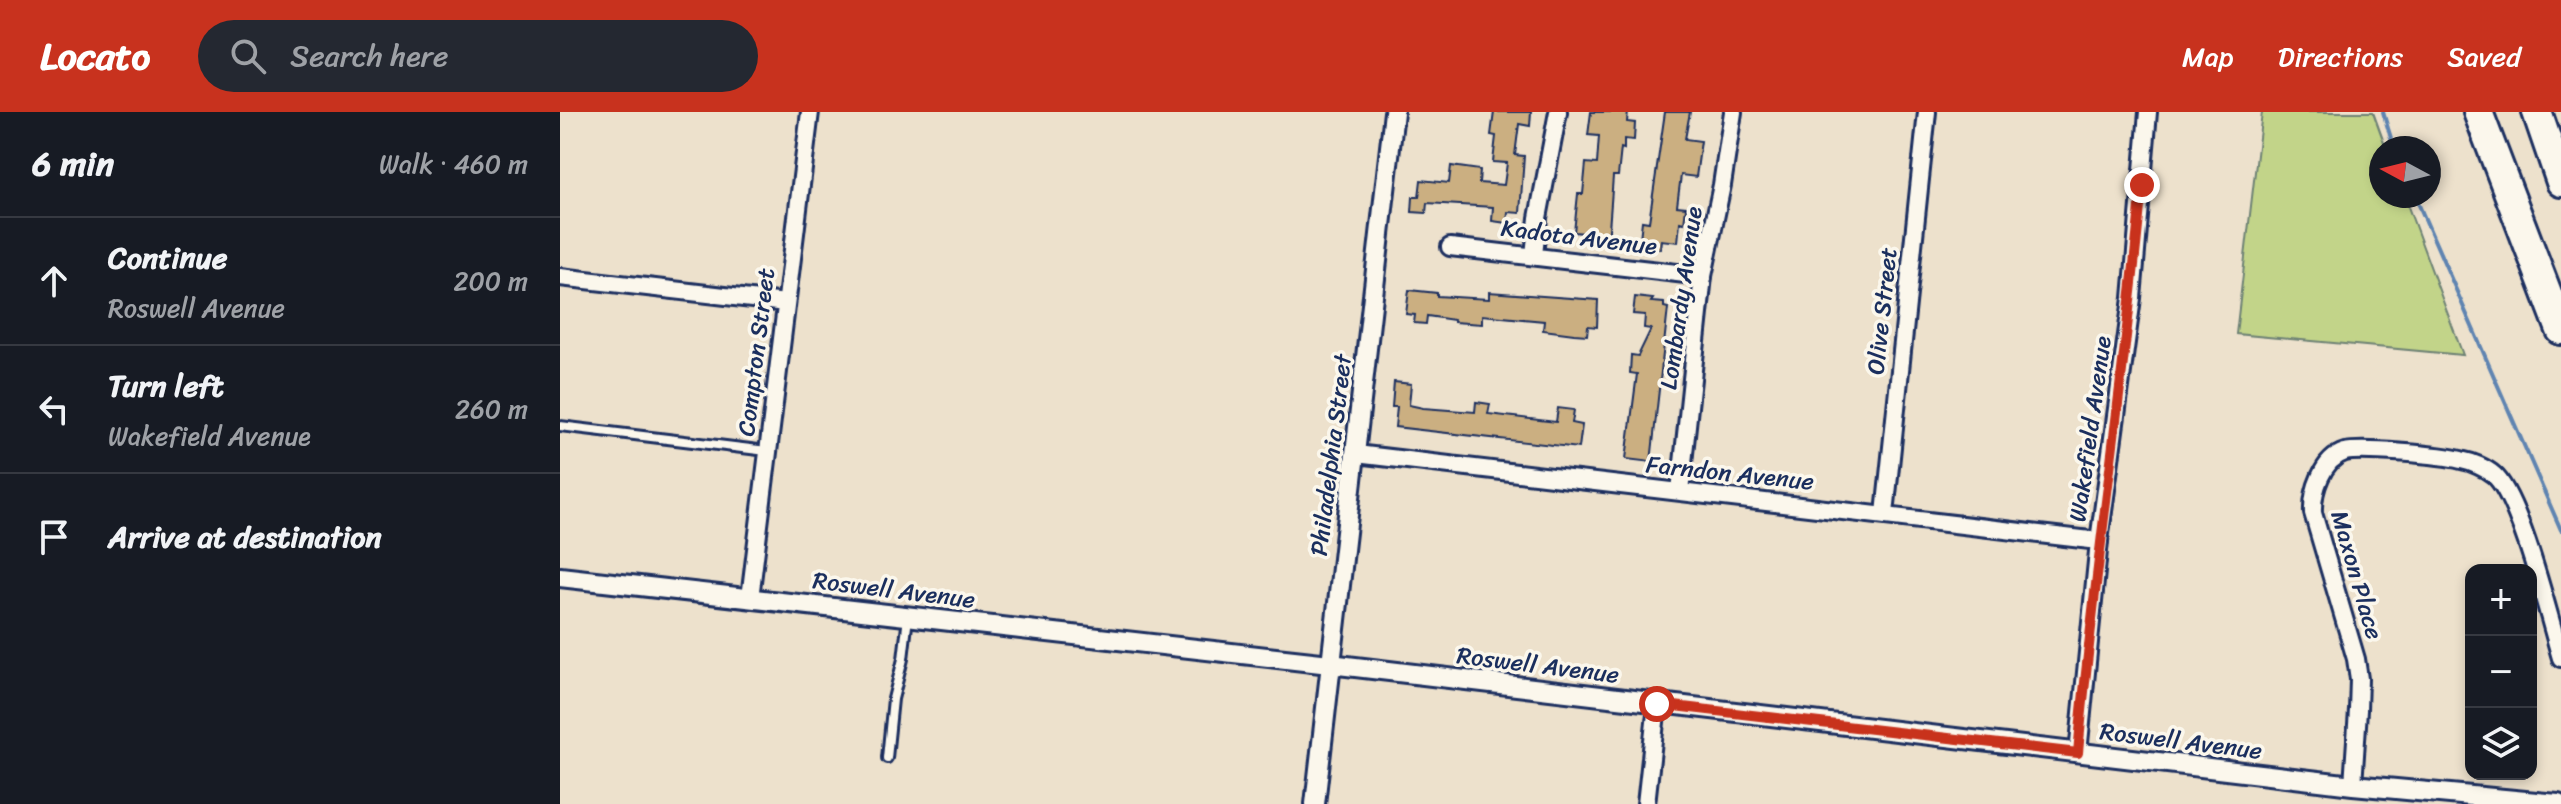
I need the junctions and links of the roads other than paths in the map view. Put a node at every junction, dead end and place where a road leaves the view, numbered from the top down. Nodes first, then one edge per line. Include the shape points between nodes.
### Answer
1 (810, 112) edge
2 (1394, 112) edge
3 (1558, 112) edge
4 (1733, 112) edge
5 (1927, 112) edge
6 (2148, 112) edge
7 (2478, 112) edge
8 (2537, 112) edge
9 (2561, 182) edge
10 (1450, 247) dead end
11 (1534, 255) junction
12 (1703, 276) junction
13 (560, 277) edge
14 (786, 303) junction
15 (2561, 330) edge
16 (560, 426) edge
17 (767, 451) junction
18 (1356, 454) junction
19 (1680, 491) junction
20 (1885, 514) junction
21 (2099, 541) junction
22 (560, 577) edge
23 (750, 598) junction
24 (908, 616) junction
25 (2561, 658) edge
26 (1330, 664) junction
27 (1657, 704) junction
28 (2078, 753) junction
29 (887, 758) dead end
30 (2353, 785) junction
31 (1315, 804) edge
32 (1646, 804) edge
33 (2558, 804) edge

1 - 14 street, Compton Street
2 - 18 street, Philadelphia Street
3 - 11 street
4 - 12 street, Lombardy Avenue
5 - 20 street, Olive Street
6 - 21 street, Wakefield Avenue via 2132,298
7 - 15 highway
8 - 9 highway
10 - 11 street, Kadota Avenue
11 - 12 street, Kadota Avenue
12 - 19 street, Lombardy Avenue
13 - 14 street
14 - 17 street, Compton Street
16 - 17 lane
17 - 23 street, Compton Street
18 - 19 street, Farndon Avenue
18 - 26 street, Philadelphia Street
19 - 20 street, Farndon Avenue
20 - 21 street, Farndon Avenue
21 - 28 street, Wakefield Avenue
22 - 23 street, Roswell Avenue
23 - 24 street, Roswell Avenue
24 - 26 street, Roswell Avenue
24 - 29 lane
25 - 30 street, Maxon Place via 2527,542 2495,475 2460,459 2344,453 2330,462 2312,498 2359,679
26 - 27 street, Roswell Avenue
26 - 31 street, Philadelphia Street
27 - 28 street, Roswell Avenue
27 - 32 street
28 - 30 street, Roswell Avenue
30 - 33 street, Roswell Avenue

